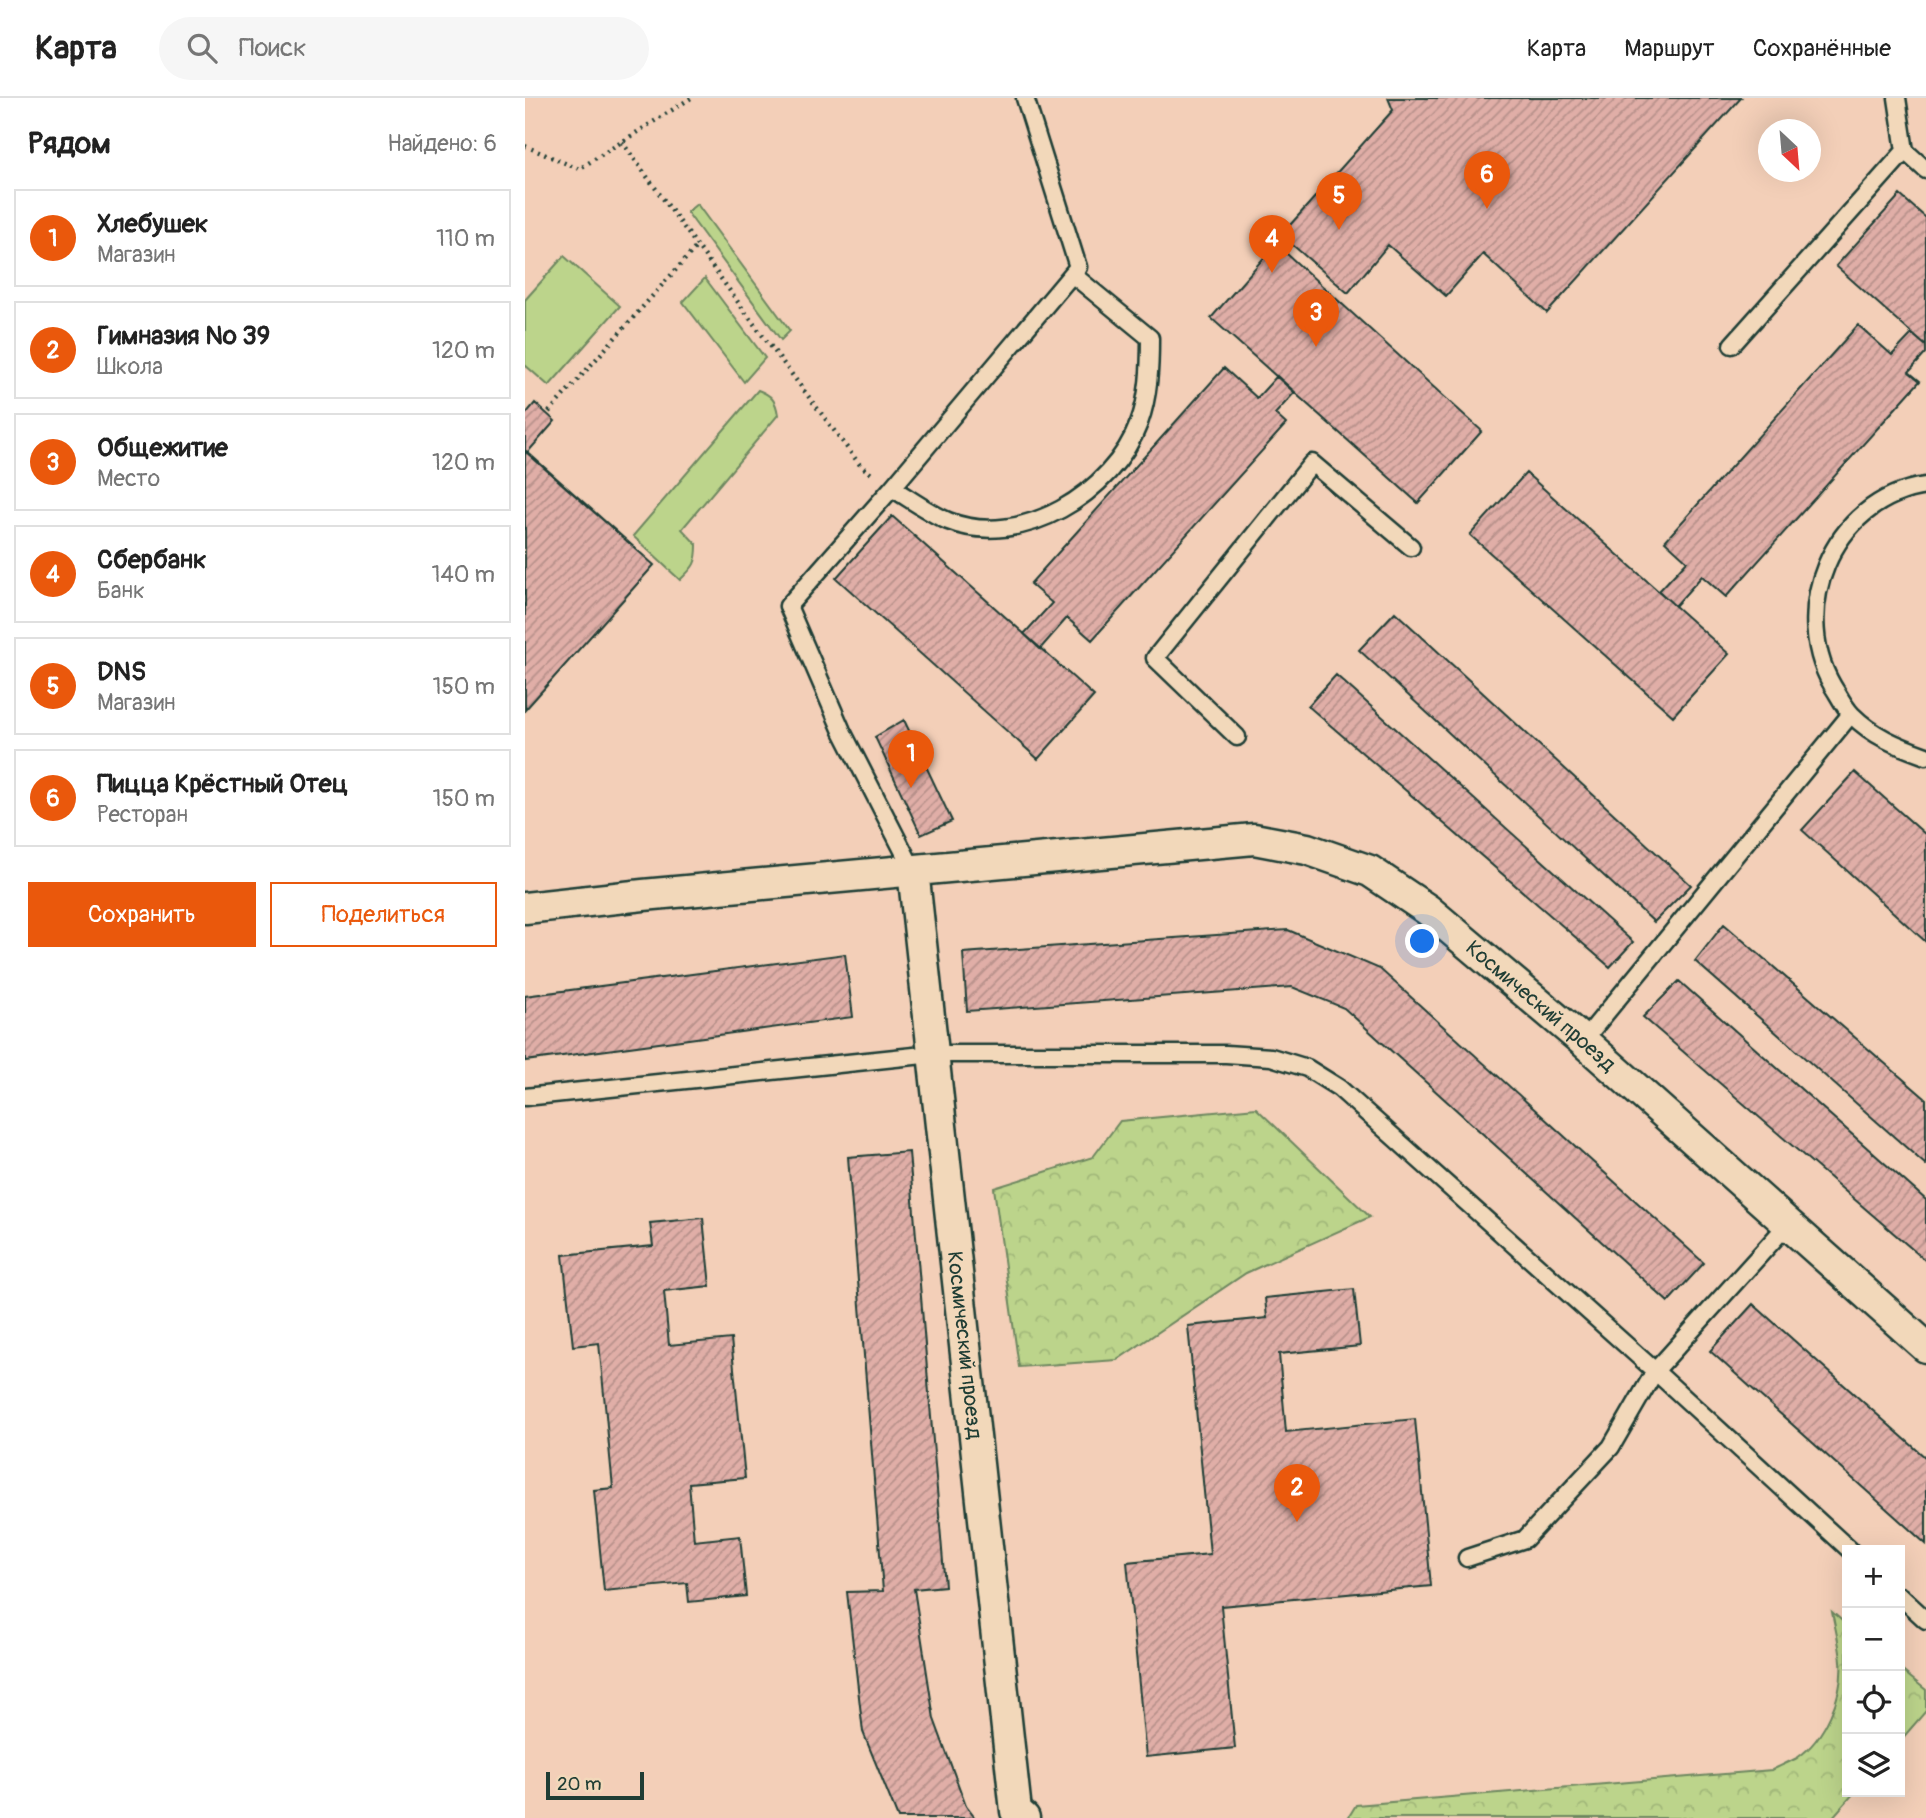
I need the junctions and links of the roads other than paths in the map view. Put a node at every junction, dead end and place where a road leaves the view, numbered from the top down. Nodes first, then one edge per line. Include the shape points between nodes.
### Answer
1 (1025, 98) edge
2 (1897, 98) edge
3 (1905, 151) junction
4 (1926, 170) edge
5 (1072, 274) junction
6 (1731, 345) dead end
7 (1926, 486) edge
8 (892, 488) junction
9 (1411, 547) dead end
10 (1851, 715) junction
11 (1237, 737) dead end
12 (1926, 756) edge
13 (913, 870) junction
14 (525, 908) edge
15 (1583, 1041) junction
16 (933, 1054) junction
17 (525, 1097) edge
18 (1787, 1225) junction
19 (1926, 1347) edge
20 (1655, 1371) junction
21 (1845, 1545) edge
22 (1467, 1558) dead end
23 (1905, 1601) edge
24 (1926, 1620) edge
25 (1024, 1818) edge

1 - 5 lane via 1078,267
2 - 3 lane
3 - 4 lane
3 - 6 lane
5 - 8 lane
5 - 8 lane via 1150,338 1150,377 1139,424 1114,466 1081,498 1031,524 983,528 948,521
7 - 10 lane via 1910,488 1869,510 1837,543 1818,585 1814,631 1819,654 1825,676
8 - 13 lane via 788,606 842,731
9 - 11 lane via 1313,463 1155,658
10 - 12 lane via 1887,742
10 - 15 lane
13 - 14 street, Космический проезд
13 - 15 street, Космический проезд via 1254,839 1307,849 1370,871 1428,909
13 - 16 street, Космический проезд
15 - 18 street, Космический проезд
16 - 17 lane
16 - 20 lane via 1226,1054 1271,1057 1307,1068 1339,1087
16 - 25 street, Космический проезд via 1016,1811
18 - 19 street, Космический проезд
18 - 20 lane
20 - 21 lane
20 - 22 lane via 1611,1447 1525,1539
23 - 24 lane

